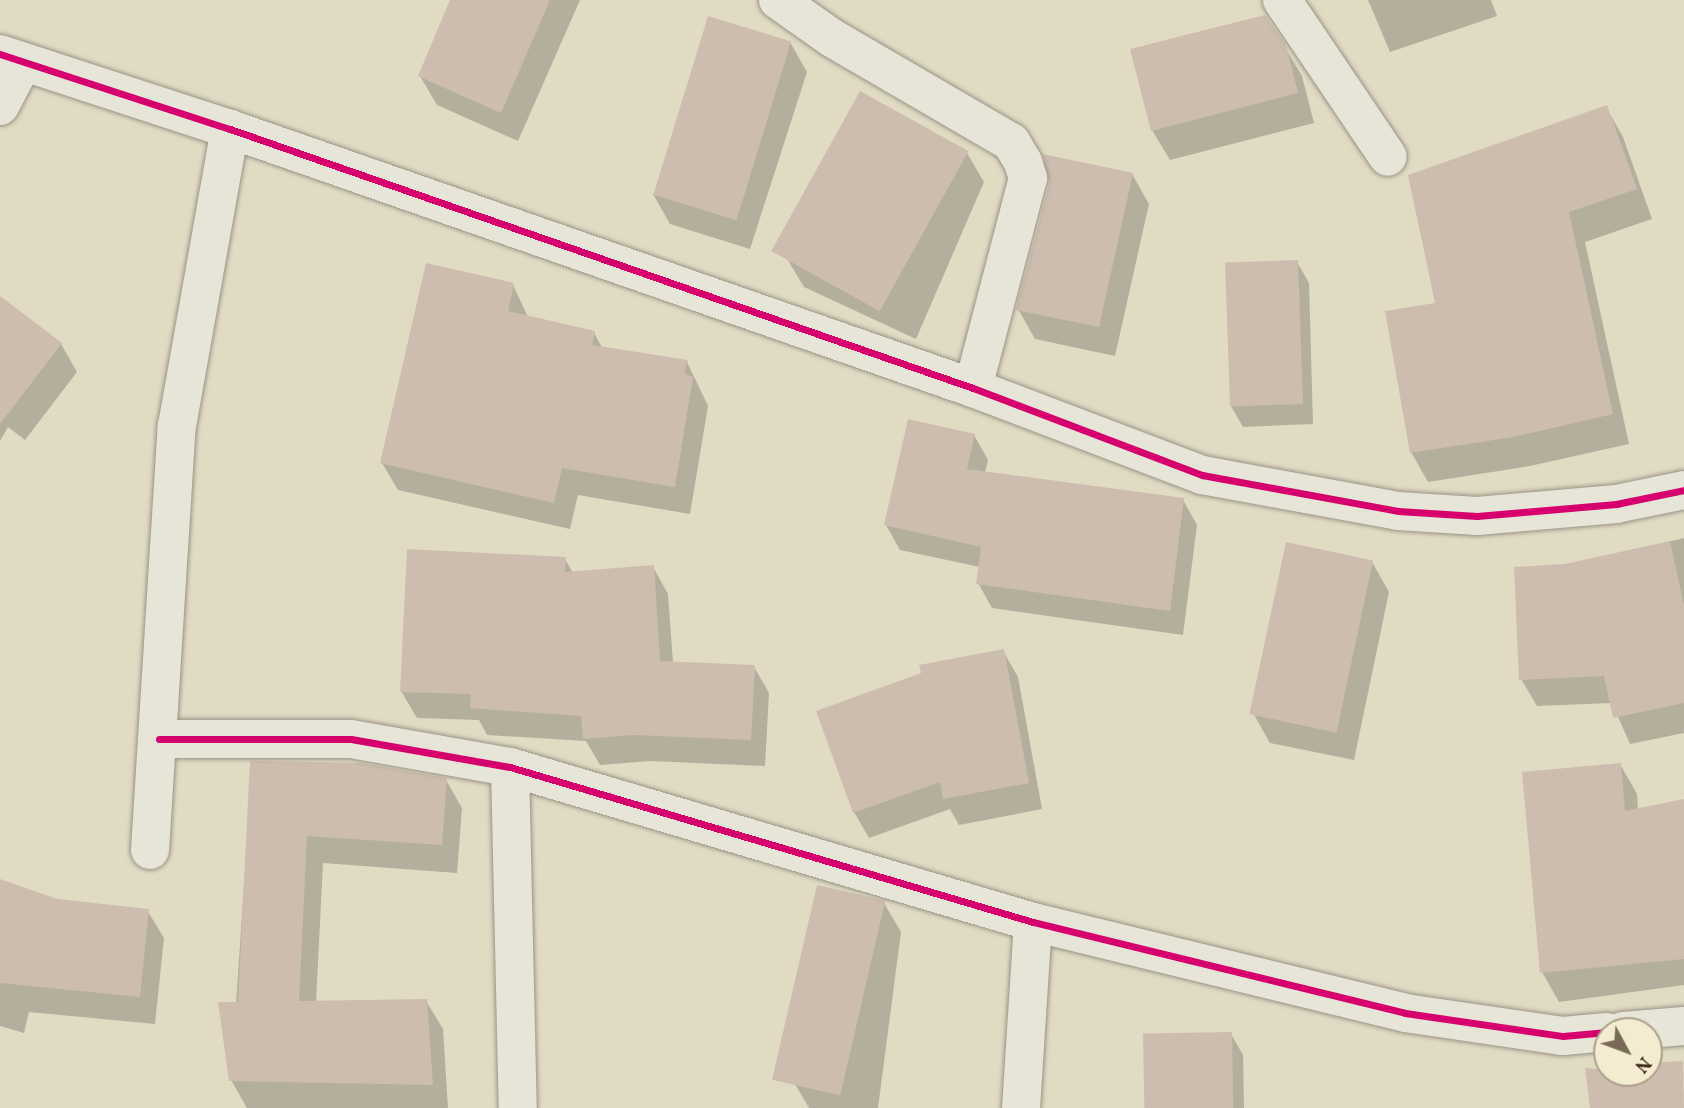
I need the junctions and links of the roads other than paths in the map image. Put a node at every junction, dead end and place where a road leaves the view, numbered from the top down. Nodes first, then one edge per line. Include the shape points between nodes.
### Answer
1 (778, 0) edge
2 (1282, 0) edge
3 (11, 59) edge
4 (0, 106) edge
5 (230, 129) junction
6 (1388, 157) dead end
7 (973, 388) junction
8 (1684, 490) edge
9 (159, 739) junction
10 (510, 767) junction
11 (150, 850) dead end
12 (1033, 922) junction
13 (1684, 1026) edge
14 (1663, 1028) edge
15 (1593, 1034) edge
16 (518, 1108) edge
17 (1021, 1108) edge

1 - 7 street via 832,38 1011,142 1023,162 1028,178
2 - 6 street
3 - 4 street
3 - 5 street
5 - 7 street
5 - 9 street via 177,426
7 - 8 street via 1202,475 1398,511 1477,516 1616,504
9 - 10 street via 351,739
9 - 11 street
10 - 12 street
10 - 16 street
12 - 15 street via 1405,1013 1563,1037
12 - 17 street
13 - 14 street

